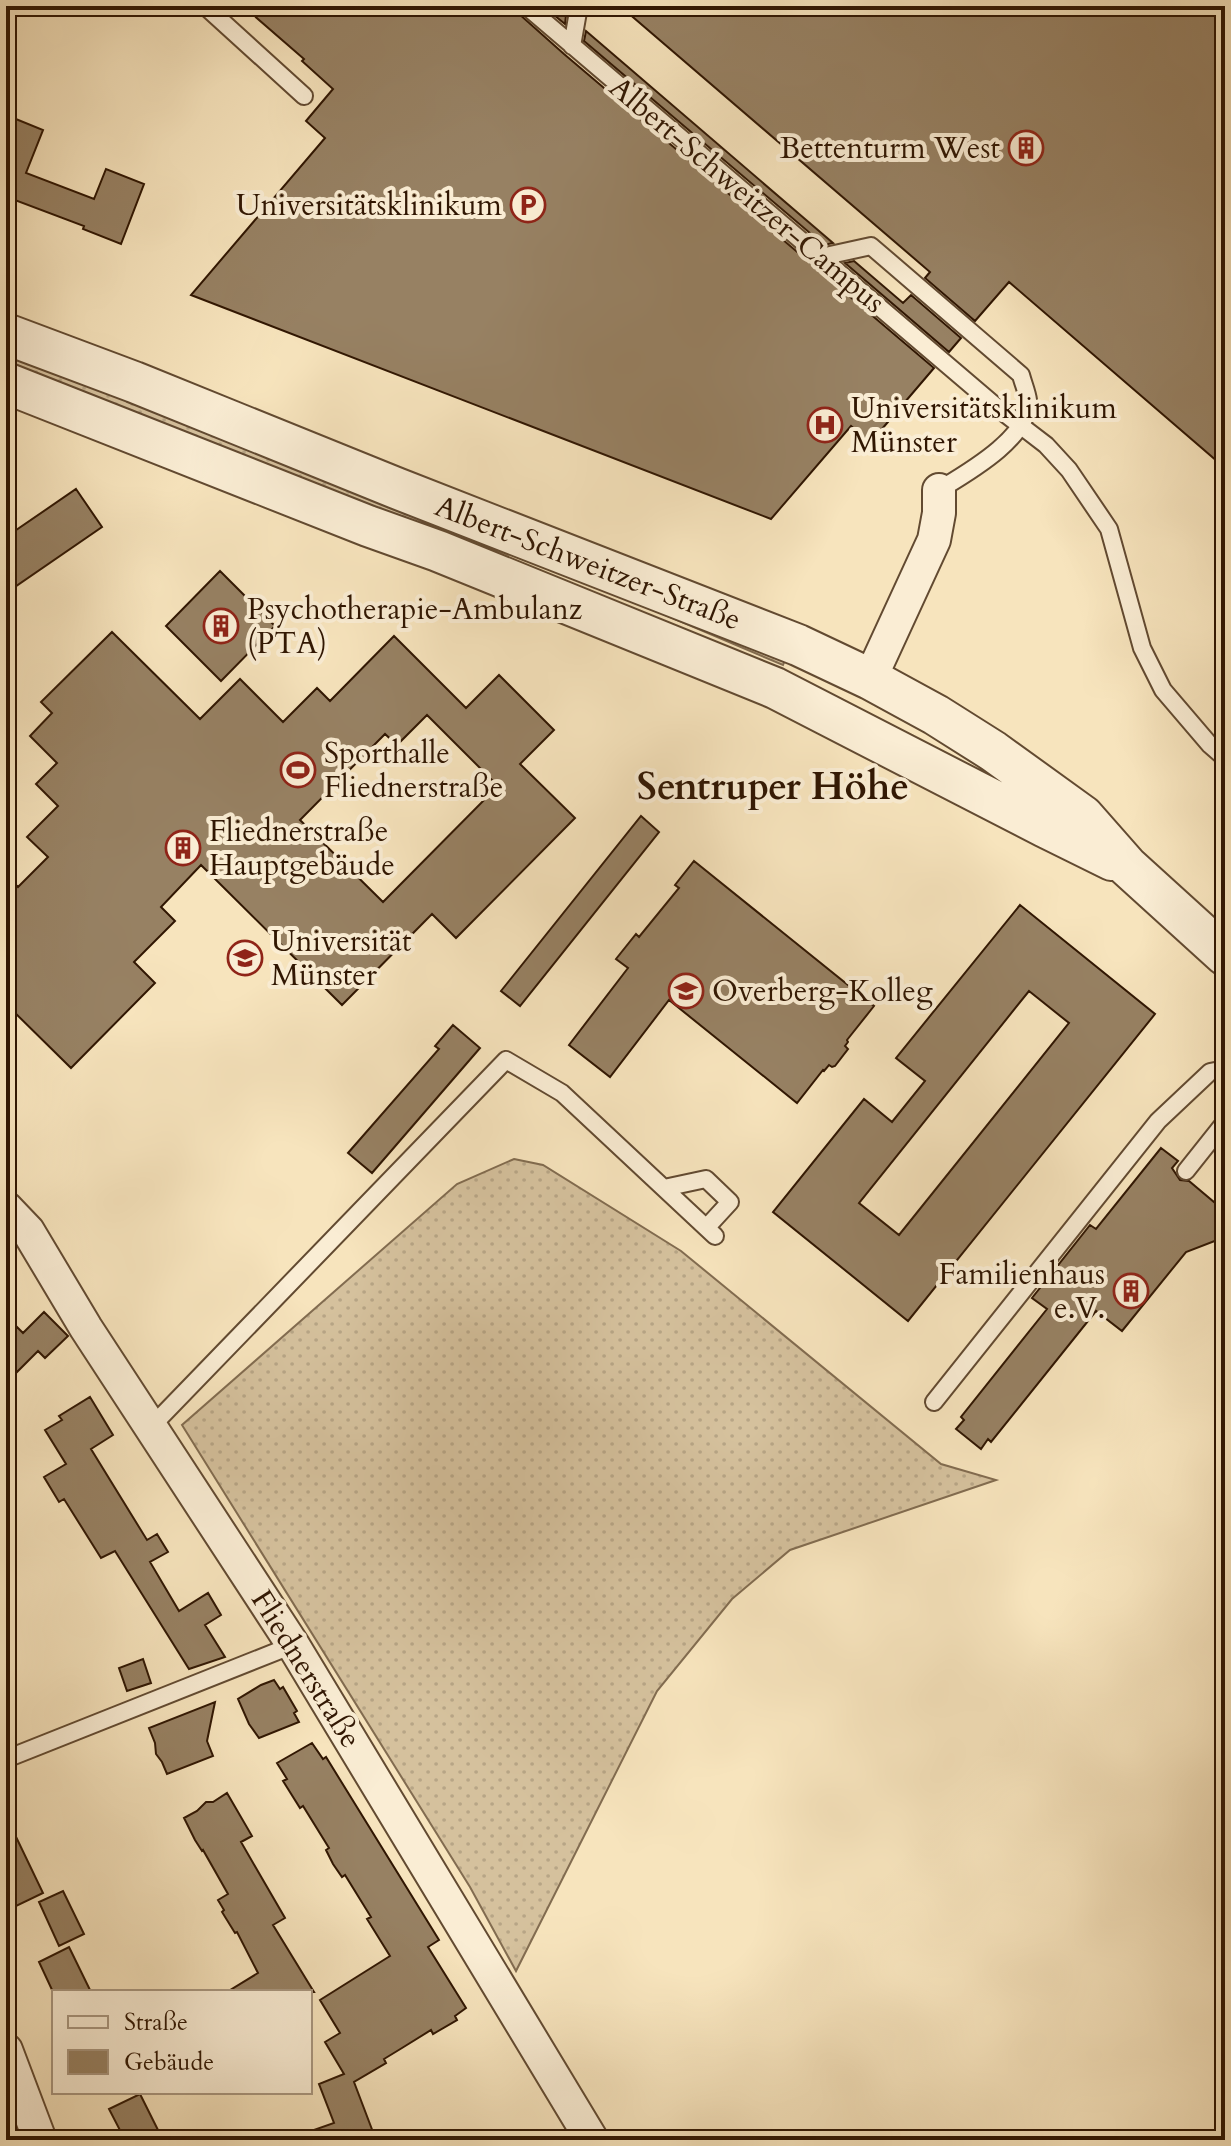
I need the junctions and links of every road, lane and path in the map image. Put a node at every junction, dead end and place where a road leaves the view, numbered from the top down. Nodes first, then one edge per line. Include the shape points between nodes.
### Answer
1 (205, 6) edge
2 (526, 6) edge
3 (579, 6) edge
4 (572, 46) junction
5 (304, 96) dead end
6 (821, 257) junction
7 (6, 334) edge
8 (6, 383) edge
9 (1021, 426) junction
10 (939, 490) joint
11 (870, 679) junction
12 (848, 724) junction
13 (1225, 758) edge
14 (1127, 866) junction
15 (1225, 955) edge
16 (1225, 1069) edge
17 (1225, 1122) edge
18 (1186, 1171) dead end
19 (664, 1188) junction
20 (6, 1208) edge
21 (934, 1402) dead end
22 (151, 1427) junction
23 (293, 1645) junction
24 (6, 1759) edge
25 (6, 2050) edge
26 (40, 2140) edge
27 (592, 2140) edge

1 - 5 lane
2 - 4 lane, Albert-Schweitzer-Campus
3 - 4 lane
4 - 6 lane, Albert-Schweitzer-Campus
6 - 9 lane, Albert-Schweitzer-Campus
6 - 9 lane via 871,246 904,273 1021,375 1028,401
7 - 11 street, Albert-Schweitzer-Straße via 798,645
8 - 12 street, Albert-Schweitzer-Straße via 438,551 775,688
9 - 10 lane via 988,460
9 - 13 lane, Albert-Schweitzer-Campus via 1069,470 1109,529 1142,648 1163,690
10 - 11 street via 934,540
11 - 12 street
11 - 14 street, Albert-Schweitzer-Straße via 1030,776 1083,816
12 - 14 street, Albert-Schweitzer-Straße
14 - 15 street, Albert-Schweitzer-Straße
16 - 21 lane via 1210,1072 1158,1121
17 - 18 lane
19 - 19 lane via 711,1231 730,1202 706,1179
19 - 22 lane via 562,1093 506,1060
20 - 22 street, Fliednerstraße via 28,1231
22 - 23 street, Fliednerstraße
23 - 24 lane
23 - 27 street, Fliednerstraße
25 - 26 street

